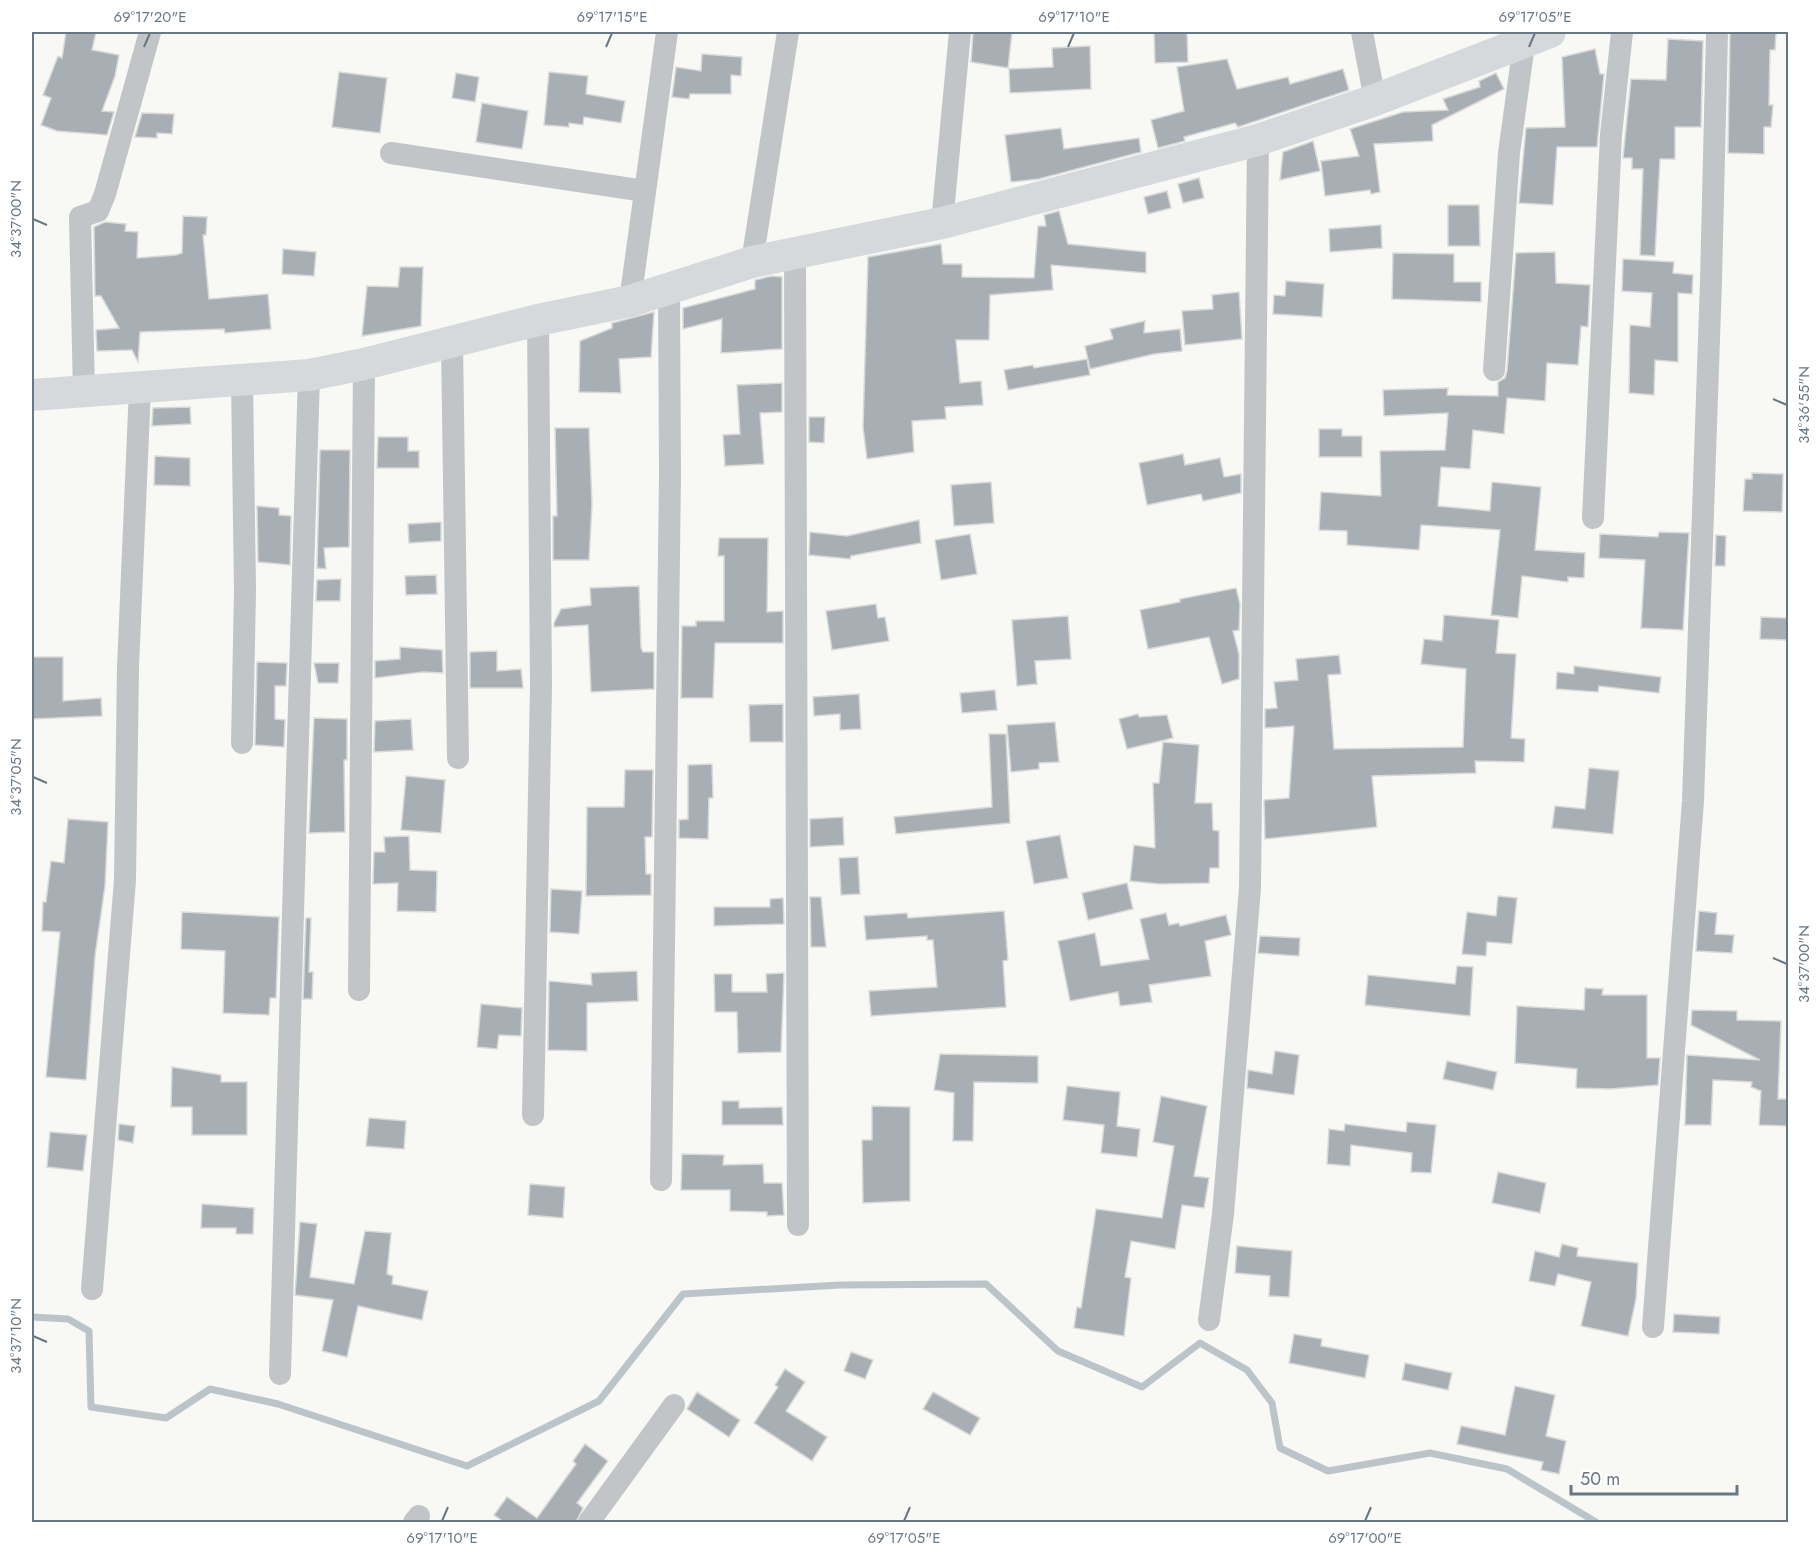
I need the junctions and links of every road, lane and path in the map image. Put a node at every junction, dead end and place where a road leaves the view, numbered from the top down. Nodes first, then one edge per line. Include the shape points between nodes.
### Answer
1 (150, 32) edge
2 (667, 32) edge
3 (788, 32) edge
4 (960, 32) edge
5 (1362, 32) edge
6 (1622, 32) edge
7 (1717, 32) edge
8 (1537, 38) edge
9 (1375, 100) junction
10 (1258, 140) junction
11 (390, 153) dead end
12 (645, 191) junction
13 (942, 223) junction
14 (795, 254) junction
15 (752, 262) junction
16 (669, 290) junction
17 (630, 301) junction
18 (538, 320) junction
19 (452, 343) junction
20 (364, 364) junction
21 (1494, 370) dead end
22 (309, 375) junction
23 (242, 379) junction
24 (140, 388) junction
25 (84, 392) junction
26 (32, 395) edge
27 (1593, 518) dead end
28 (242, 743) dead end
29 (458, 758) dead end
30 (359, 990) dead end
31 (533, 1115) dead end
32 (662, 1180) dead end
33 (798, 1225) dead end
34 (92, 1289) dead end
35 (1209, 1320) dead end
36 (1653, 1327) dead end
37 (280, 1374) dead end
38 (674, 1405) dead end
39 (589, 1522) edge

1 - 25 street via 105,194 98,211 80,217
2 - 12 street
3 - 15 street
4 - 13 street
5 - 9 street
6 - 27 street via 1611,135
7 - 36 street via 1693,801
8 - 9 street
8 - 21 street via 1509,153
9 - 10 street
10 - 13 street
10 - 35 street via 1250,888 1223,1214
11 - 12 street
12 - 17 street
13 - 14 street
14 - 15 street
14 - 33 street
15 - 16 street
16 - 17 street
16 - 32 street
17 - 18 street
18 - 19 street
18 - 31 street via 542,686
19 - 20 street
19 - 29 street
20 - 22 street
20 - 30 street
22 - 23 street
22 - 37 street
23 - 24 street
23 - 28 street
24 - 25 street
24 - 34 street via 128,667 125,880
25 - 26 street
38 - 39 street

